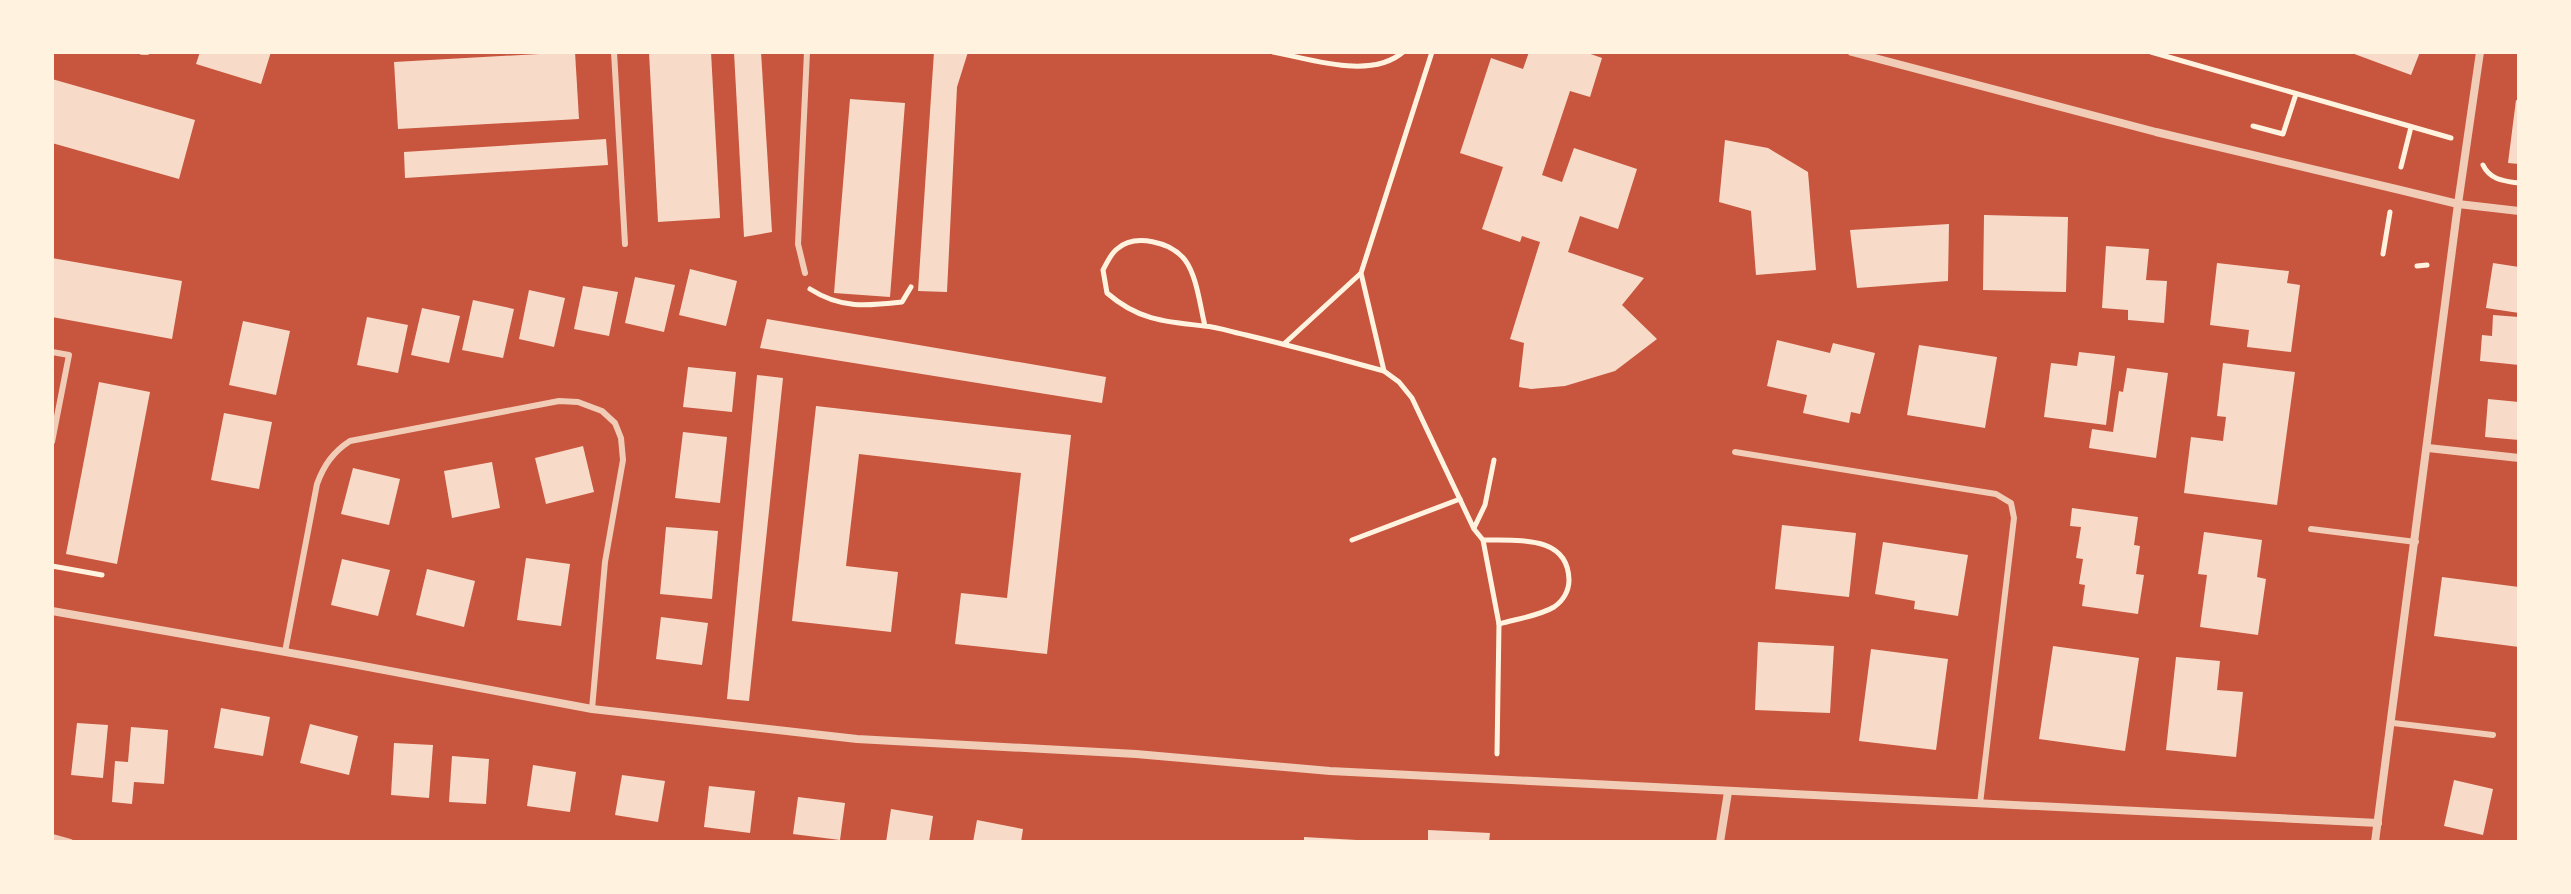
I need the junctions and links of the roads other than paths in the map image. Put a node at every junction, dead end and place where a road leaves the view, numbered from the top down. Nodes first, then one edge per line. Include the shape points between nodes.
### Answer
1 (614, 52) edge
2 (807, 52) edge
3 (1852, 52) edge
4 (2480, 52) edge
5 (2458, 204) junction
6 (2519, 211) edge
7 (625, 244) dead end
8 (805, 273) road end
9 (52, 352) edge
10 (52, 442) edge
11 (2428, 448) junction
12 (1735, 452) dead end
13 (2519, 458) edge
14 (2311, 529) dead end
15 (2416, 542) junction
16 (52, 611) edge
17 (285, 652) junction
18 (592, 709) junction
19 (2393, 723) junction
20 (2493, 735) dead end
21 (1728, 792) junction
22 (1980, 804) junction
23 (2378, 823) junction
24 (52, 837) edge
25 (70, 842) edge
26 (1720, 842) edge
27 (2375, 842) edge

1 - 7 lane
2 - 8 lane via 798,244
3 - 5 street
4 - 5 street
5 - 6 street
5 - 11 street
9 - 10 lane via 69,355
11 - 13 street
11 - 15 street
12 - 22 lane via 1996,494 2011,503 2014,518
14 - 15 lane
15 - 19 street
16 - 17 street
17 - 18 street
17 - 18 lane via 317,484 339,448 379,435 559,401 578,402 602,411 615,423 623,460 605,562
18 - 21 street via 857,739
19 - 20 lane
19 - 23 street
21 - 22 street
21 - 26 street
22 - 23 street
23 - 27 street
24 - 25 lane

